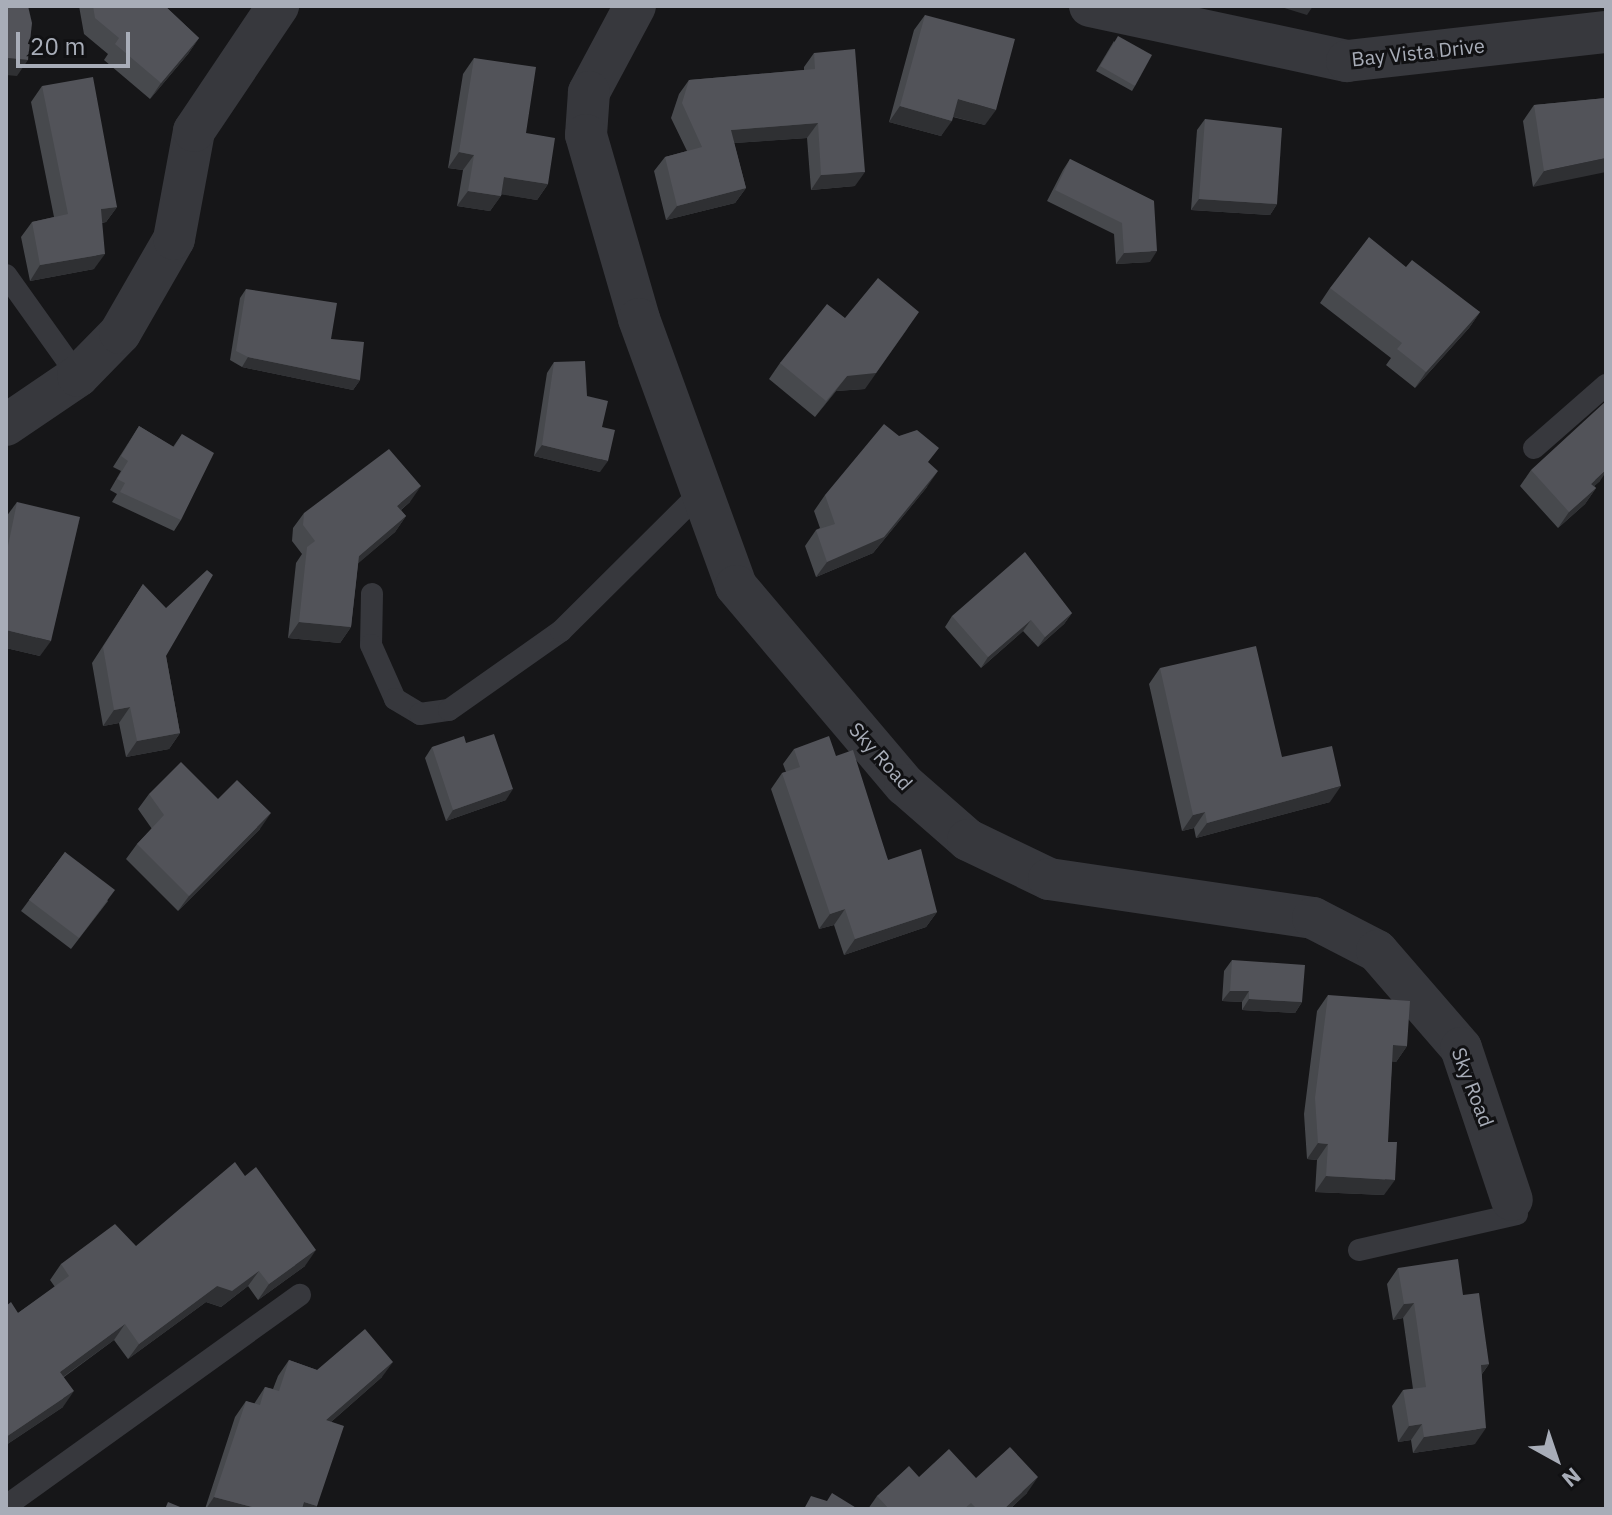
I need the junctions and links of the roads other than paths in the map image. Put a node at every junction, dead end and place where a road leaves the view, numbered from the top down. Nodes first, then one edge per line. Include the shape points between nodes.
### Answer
1 (278, 6) edge
2 (635, 6) edge
3 (1090, 6) edge
4 (1606, 32) edge
5 (6, 275) edge
6 (78, 376) junction
7 (1606, 385) edge
8 (6, 425) edge
9 (1534, 448) dead end
10 (699, 494) junction
11 (372, 594) dead end
12 (1514, 1207) joint
13 (1359, 1250) dead end
14 (300, 1295) dead end
15 (6, 1506) edge

1 - 6 street via 194,131 174,239 120,333
2 - 10 street, Sky Road via 589,92 586,135
3 - 4 street, Bay Vista Drive via 1347,61
5 - 6 lane
6 - 8 street
7 - 9 lane
10 - 11 lane via 581,614 449,710 420,714 395,699 371,645
10 - 12 street, Sky Road via 736,586 760,618 905,785 968,840 1049,879 1313,918 1377,951 1461,1048
12 - 13 lane
14 - 15 lane

